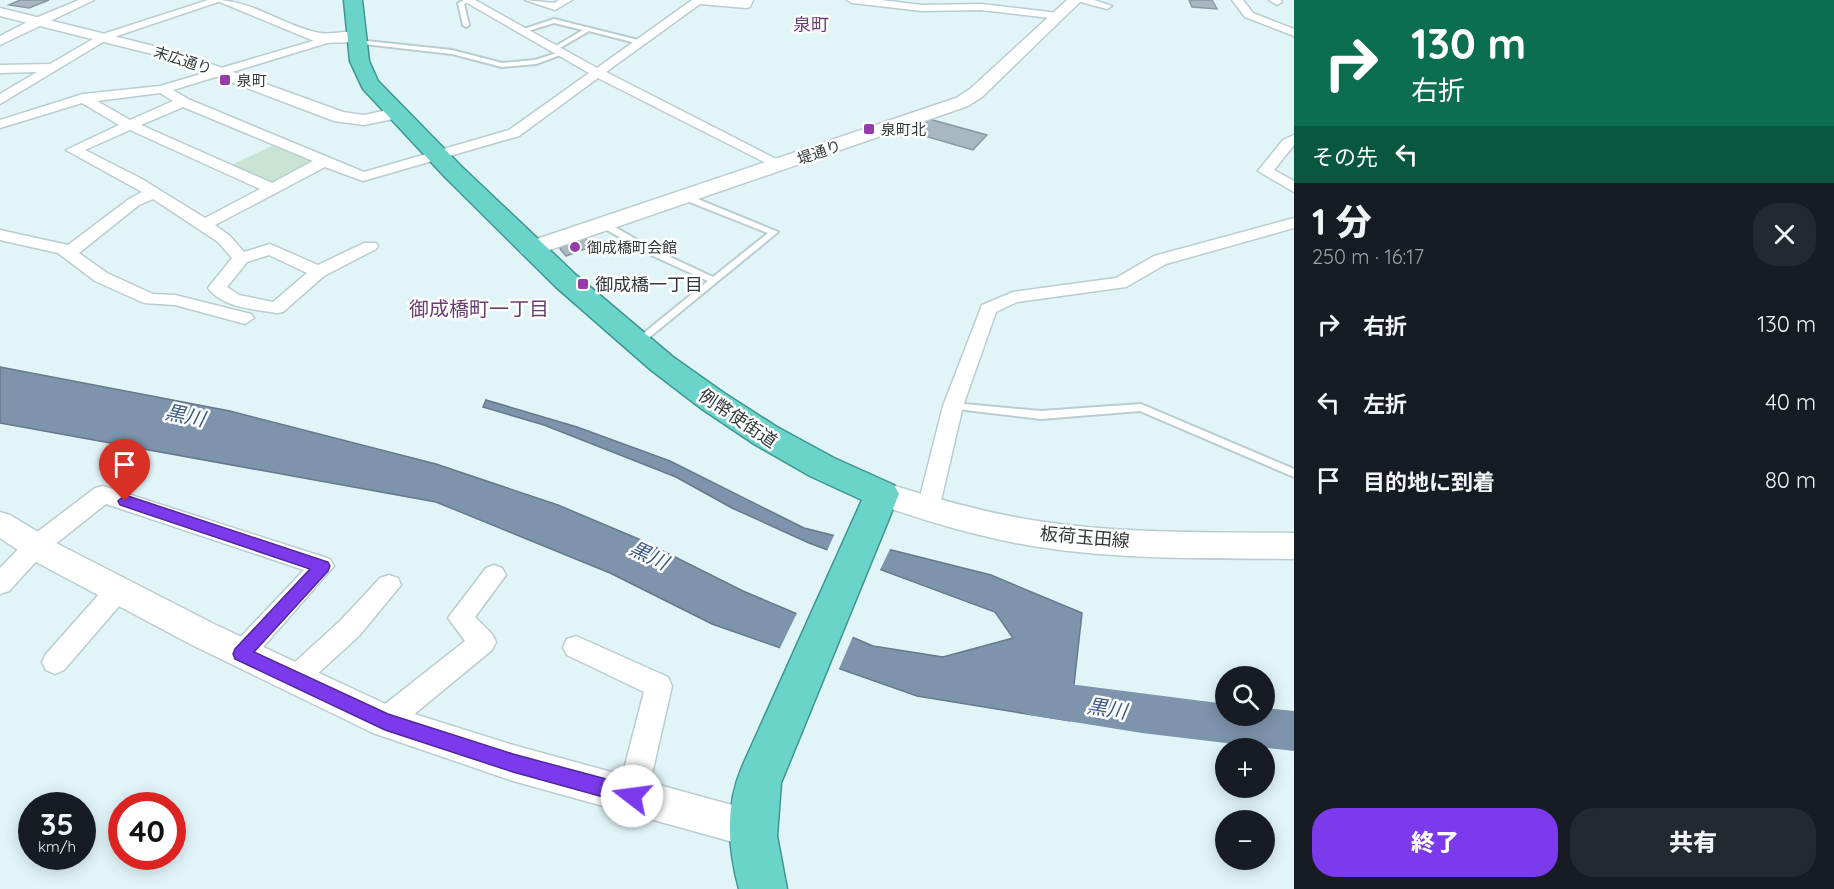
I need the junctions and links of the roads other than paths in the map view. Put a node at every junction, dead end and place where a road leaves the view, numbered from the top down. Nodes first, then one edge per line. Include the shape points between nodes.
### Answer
1 (89, 0) edge
2 (221, 0) edge
3 (353, 0) edge
4 (467, 0) edge
5 (530, 0) edge
6 (567, 0) edge
7 (748, 0) edge
8 (852, 0) edge
9 (1030, 0) edge
10 (1077, 0) edge
11 (1238, 0) edge
12 (698, 1) edge
13 (889, 2) edge
14 (1107, 6) dead end
15 (0, 12) edge
16 (1017, 12) junction
17 (1058, 16) junction
18 (37, 21) junction
19 (466, 25) dead end
20 (588, 29) junction
21 (521, 31) junction
22 (1294, 33) edge
23 (104, 37) junction
24 (330, 39) junction
25 (357, 40) junction
26 (0, 41) edge
27 (640, 42) junction
28 (557, 52) junction
29 (54, 68) junction
30 (2, 69) edge
31 (220, 72) junction
32 (597, 74) junction
33 (162, 90) junction
34 (83, 98) junction
35 (0, 100) edge
36 (183, 102) junction
37 (397, 113) junction
38 (0, 124) edge
39 (129, 125) junction
40 (1294, 139) edge
41 (438, 156) junction
42 (325, 161) junction
43 (781, 165) junction
44 (1294, 187) edge
45 (272, 189) junction
46 (153, 193) junction
47 (685, 196) junction
48 (1294, 223) edge
49 (603, 224) junction
50 (204, 225) junction
51 (0, 235) edge
52 (369, 246) dead end
53 (530, 249) junction
54 (70, 252) junction
55 (241, 258) junction
56 (318, 272) junction
57 (714, 280) junction
58 (245, 318) dead end
59 (636, 344) junction
60 (953, 406) junction
61 (1294, 473) edge
62 (876, 507) junction
63 (928, 509) junction
64 (0, 523) edge
65 (36, 546) junction
66 (1294, 546) edge
67 (494, 576) dead end
68 (0, 584) edge
69 (389, 585) dead end
70 (118, 590) junction
71 (576, 647) dead end
72 (241, 654) junction
73 (55, 662) dead end
74 (293, 680) junction
75 (385, 721) junction
76 (632, 796) junction
77 (751, 828) junction
78 (763, 889) edge

1 - 18 street
2 - 23 street
2 - 24 street
3 - 25 highway, 例幣使街道
4 - 19 lane via 461,3
4 - 21 street
5 - 6 street via 555,6
7 - 12 street via 746,5
8 - 13 street
9 - 16 street
10 - 14 street
10 - 17 street, 堤通り
11 - 22 street via 1249,15
12 - 27 street
13 - 16 street via 922,8 981,7
15 - 18 street, 末広通り
16 - 17 street
17 - 43 street, 堤通り via 962,102
18 - 23 street, 末広通り
18 - 26 street
20 - 21 lane via 554,21
20 - 27 lane
20 - 28 lane
21 - 28 street
23 - 29 street
23 - 31 street, 末広通り
24 - 25 street
24 - 31 street
25 - 28 lane via 452,52 502,65 536,62
25 - 37 highway, 例幣使街道 via 366,79
27 - 32 street
28 - 32 street
29 - 30 street
29 - 35 street
31 - 33 street
31 - 37 street, 末広通り via 346,118 364,120
32 - 41 street via 514,133
32 - 43 street
33 - 34 street
33 - 36 street
34 - 38 street
34 - 39 street
36 - 39 street
36 - 42 street
37 - 41 highway, 例幣使街道
39 - 45 street
39 - 46 street via 73,150
40 - 44 street via 1265,171
41 - 42 street via 363,177
41 - 53 highway, 例幣使街道
42 - 45 street
43 - 47 street, 堤通り
45 - 50 street
46 - 50 street
46 - 54 street via 134,202
47 - 49 street, 堤通り
47 - 57 lane via 774,232
48 - 60 street via 1160,260 1120,283 1013,297 988,309
49 - 53 street, 堤通り
49 - 57 lane
50 - 55 street
51 - 54 street
52 - 56 street
53 - 59 highway, 例幣使街道
54 - 58 street via 101,277 150,299 175,300
55 - 56 street via 270,249
55 - 56 street via 217,288 233,299 277,308
57 - 59 lane
59 - 62 highway, 例幣使街道 via 693,389 764,437 823,469
60 - 61 lane via 1041,415 1141,406
60 - 63 street
62 - 63 main road, 板荷玉田線
62 - 77 highway via 758,783
63 - 66 main road, 板荷玉田線 via 1060,537
64 - 65 street
65 - 68 street
65 - 70 street
65 - 72 street via 103,494 322,566
67 - 75 street via 460,618 483,642
69 - 74 street via 350,628
70 - 72 street
70 - 73 street
71 - 76 street via 659,686
72 - 74 street
74 - 75 street
75 - 76 street
76 - 77 street
77 - 78 highway

